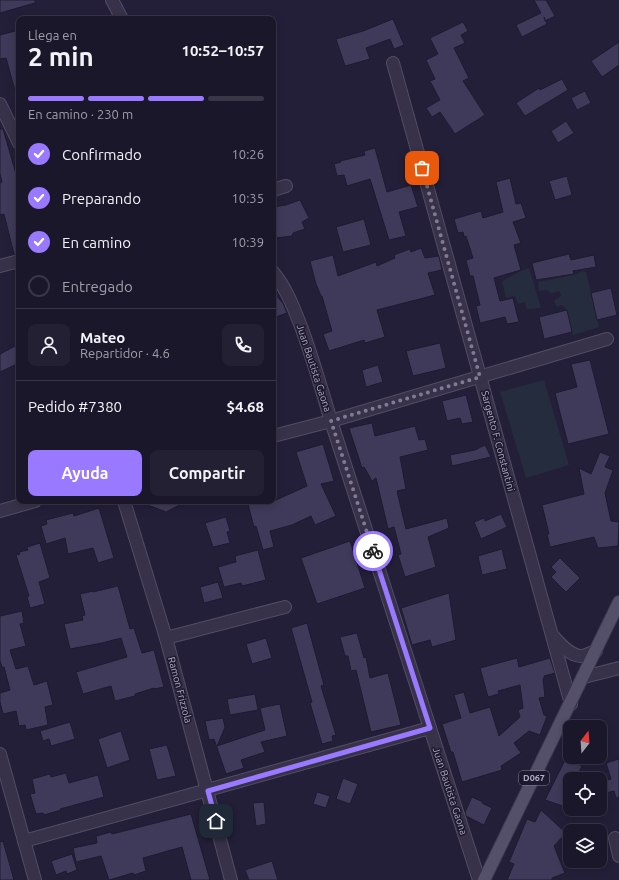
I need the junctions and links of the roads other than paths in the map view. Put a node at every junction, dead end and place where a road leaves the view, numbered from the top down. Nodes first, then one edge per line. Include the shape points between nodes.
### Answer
1 (112, 0) edge
2 (120, 16) edge
3 (393, 63) dead end
4 (2, 111) edge
5 (16, 137) edge
6 (286, 186) dead end
7 (276, 189) edge
8 (16, 262) edge
9 (0, 266) edge
10 (276, 276) edge
11 (607, 339) dead end
12 (480, 377) junction
13 (331, 421) junction
14 (276, 435) edge
15 (24, 504) edge
16 (125, 504) edge
17 (0, 511) edge
18 (619, 602) edge
19 (285, 607) dead end
20 (551, 634) junction
21 (166, 638) junction
22 (596, 651) junction
23 (619, 668) edge
24 (584, 677) junction
25 (571, 704) junction
26 (430, 728) junction
27 (0, 754) edge
28 (208, 791) junction
29 (615, 838) dead end
30 (24, 841) junction
31 (619, 856) edge
32 (35, 880) edge
33 (231, 880) edge
34 (479, 880) edge
35 (484, 880) edge

1 - 2 street
3 - 12 street, Sargento F. Constantini
4 - 5 street
6 - 7 street
8 - 9 street
10 - 13 street, Juan Bautista Gaona via 292,303 316,366
11 - 12 street
12 - 13 street
12 - 20 street, Sargento F. Constantini
13 - 14 street
13 - 26 street, Juan Bautista Gaona
15 - 17 street
16 - 21 street, Ramon Frizzola
18 - 22 main road, D067
19 - 21 street
20 - 22 street via 560,644 578,656
20 - 25 street, Sargento F. Constantini
21 - 28 street, Ramon Frizzola
22 - 24 main road, D067
23 - 24 street
24 - 25 main road, D067
25 - 35 main road, D067
26 - 28 street
26 - 34 street, Juan Bautista Gaona
27 - 30 street
28 - 30 street
28 - 33 street, Ramon Frizzola
29 - 31 street
30 - 32 street

